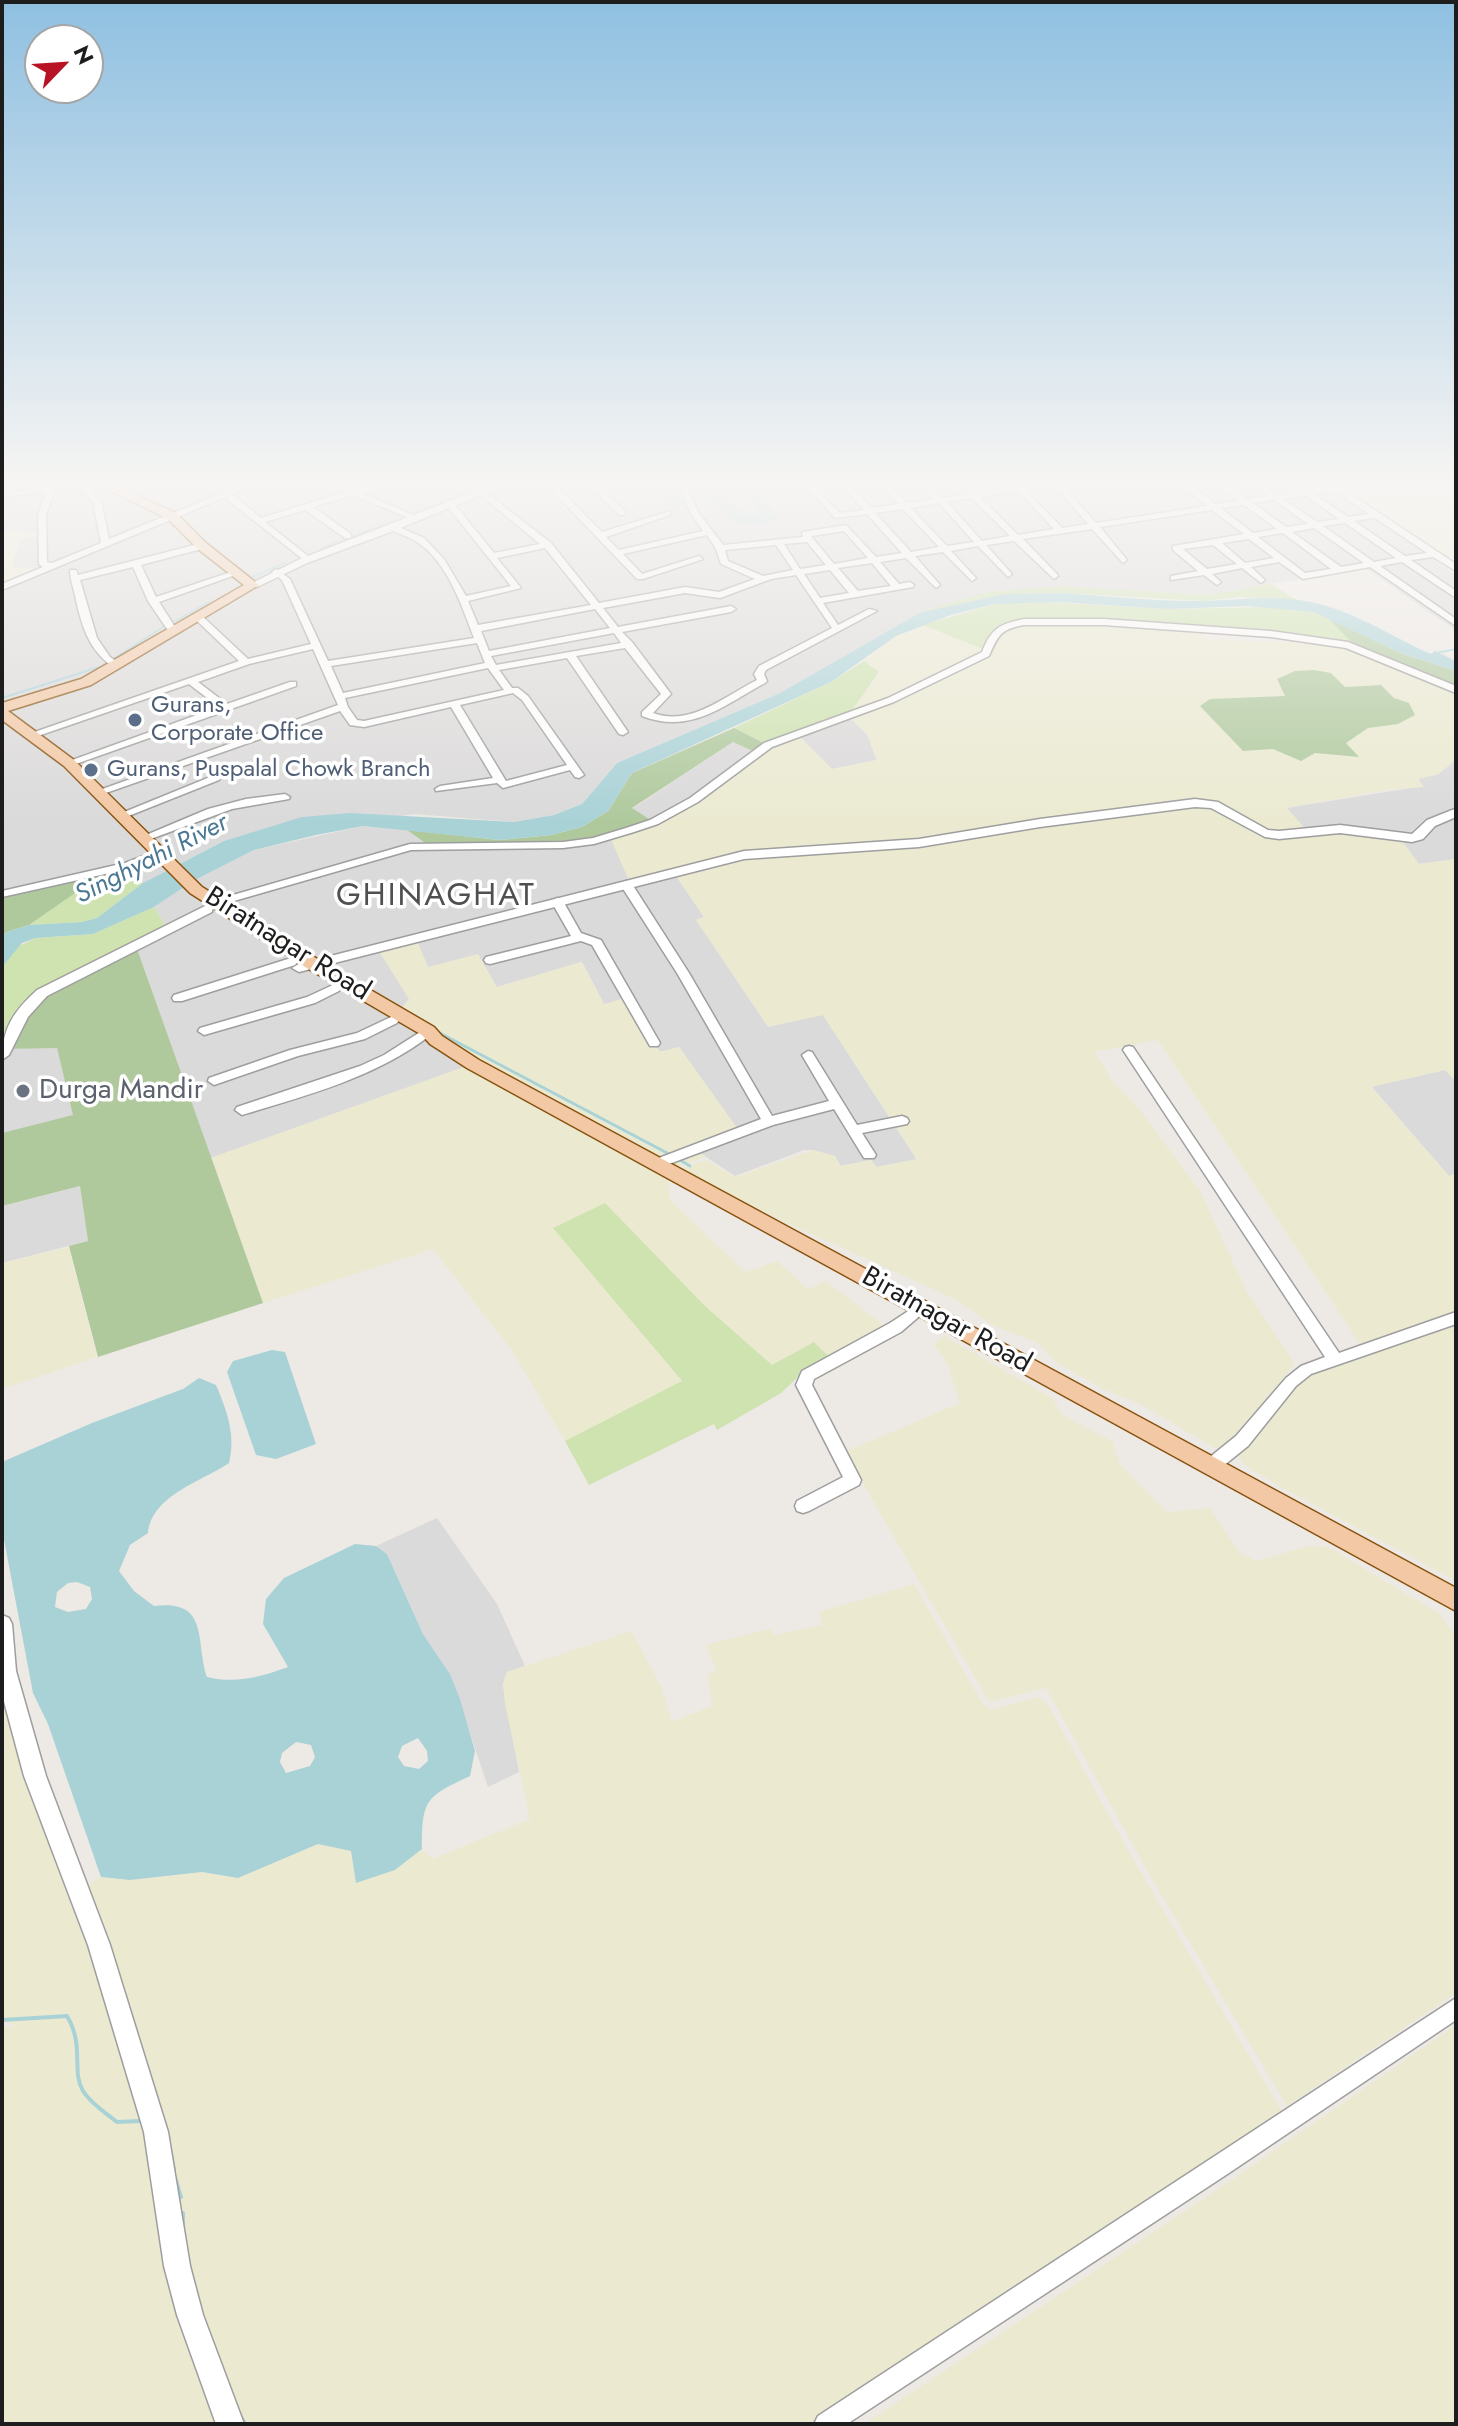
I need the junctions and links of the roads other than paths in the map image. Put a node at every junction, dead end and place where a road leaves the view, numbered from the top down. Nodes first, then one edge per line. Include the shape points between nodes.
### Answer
1 (80, 596) edge
2 (151, 596) edge
3 (174, 596) edge
4 (220, 596) edge
5 (224, 596) edge
6 (294, 596) edge
7 (461, 596) edge
8 (476, 596) edge
9 (591, 596) edge
10 (652, 596) edge
11 (716, 596) edge
12 (814, 596) edge
13 (843, 596) edge
14 (1417, 596) edge
15 (462, 599) junction
16 (153, 601) junction
17 (817, 601) junction
18 (599, 606) junction
19 (872, 611) dead end
20 (197, 616) junction
21 (1456, 623) edge
22 (170, 627) junction
23 (836, 628) junction
24 (474, 629) junction
25 (618, 631) junction
26 (479, 640) junction
27 (629, 644) junction
28 (317, 645) junction
29 (486, 654) junction
30 (570, 655) junction
31 (246, 662) junction
32 (326, 664) junction
33 (115, 665) junction
34 (492, 667) junction
35 (191, 681) junction
36 (293, 684) dead end
37 (509, 690) junction
38 (1456, 690) edge
39 (342, 701) junction
40 (454, 704) junction
41 (225, 707) junction
42 (2, 708) edge
43 (2, 725) edge
44 (623, 732) dead end
45 (31, 735) junction
46 (69, 763) junction
47 (215, 778) dead end
48 (499, 780) junction
49 (440, 789) dead end
50 (99, 792) junction
51 (285, 797) dead end
52 (1456, 813) edge
53 (122, 815) junction
54 (144, 838) junction
55 (156, 863) junction
56 (626, 884) junction
57 (2, 894) edge
58 (557, 901) junction
59 (212, 906) junction
60 (579, 936) junction
61 (490, 960) dead end
62 (301, 965) junction
63 (335, 988) junction
64 (178, 998) dead end
65 (393, 1020) junction
66 (204, 1031) dead end
67 (428, 1036) junction
68 (654, 1043) dead end
69 (1129, 1050) dead end
70 (2, 1055) edge
71 (808, 1055) dead end
72 (214, 1081) dead end
73 (835, 1104) junction
74 (242, 1110) dead end
75 (769, 1121) junction
76 (902, 1121) dead end
77 (853, 1130) junction
78 (869, 1155) dead end
79 (656, 1164) junction
80 (922, 1308) junction
81 (1456, 1318) edge
82 (1334, 1358) junction
83 (1211, 1466) junction
84 (803, 1506) dead end
85 (1456, 1600) edge
86 (2, 1624) edge
87 (1456, 2008) edge
88 (230, 2424) edge
89 (826, 2424) edge

1 - 33 street via 93,640
2 - 16 street
3 - 16 street
4 - 22 main road
5 - 20 main road
6 - 28 street
7 - 15 street
8 - 15 street
9 - 18 street
10 - 18 street
11 - 25 street via 731,609
12 - 17 street
13 - 17 street
14 - 21 street
15 - 24 street
16 - 22 street
17 - 23 street
18 - 24 street
18 - 25 street
19 - 23 street
20 - 31 street
20 - 33 main road
22 - 33 main road
23 - 27 street via 762,668 762,681 700,715 672,722 646,715 667,695
24 - 26 street
25 - 27 street
25 - 29 street
26 - 29 street
26 - 32 street
27 - 30 street
28 - 31 street
28 - 32 street
29 - 34 street
30 - 34 street
30 - 44 street
31 - 35 street
32 - 39 street
33 - 42 main road via 79,685
34 - 37 street
34 - 39 street
35 - 41 street
35 - 45 street
36 - 41 street
37 - 40 street
37 - 48 street via 525,698 575,771 503,785
38 - 59 street via 1336,642 1126,623 1013,624 993,635 986,654 891,700 768,745 694,800 654,822 563,845 410,847
39 - 40 street via 359,725
39 - 50 street
40 - 48 street
41 - 46 street
42 - 45 main road, Biratnagar Road
43 - 55 main road, Biratnagar Road via 57,767
45 - 46 main road, Biratnagar Road
46 - 50 main road, Biratnagar Road
47 - 53 street
48 - 49 street
50 - 53 main road, Biratnagar Road
51 - 54 street via 243,800
52 - 56 street via 1412,838 1340,829 1279,835 1265,833 1214,805 1195,803 919,843 744,855
53 - 54 main road, Biratnagar Road
54 - 55 main road, Biratnagar Road
55 - 57 street
55 - 59 main road, Biratnagar Road
56 - 58 street
56 - 75 street
58 - 60 street
58 - 62 street
59 - 62 main road, Biratnagar Road
59 - 70 street via 42,993 17,1021
60 - 61 street
60 - 68 street via 597,943
62 - 63 main road, Biratnagar Road
62 - 64 street
62 - 67 main road, Biratnagar Road
63 - 65 main road, Biratnagar Road
63 - 66 street
65 - 67 main road, Biratnagar Road
65 - 72 street via 361,1036
67 - 74 street via 359,1069
67 - 79 main road, Biratnagar Road
69 - 82 street
71 - 73 street
73 - 75 street
73 - 77 street
75 - 79 street
76 - 77 street
77 - 78 street
79 - 80 main road, Biratnagar Road
80 - 83 main road, Biratnagar Road
80 - 84 street via 909,1321 807,1375 804,1385 853,1480
81 - 82 street
82 - 83 street via 1291,1382 1242,1441
83 - 85 main road, Biratnagar Road
86 - 88 street via 6,1671 35,1776 99,1945 156,2132 177,2266
87 - 89 street

